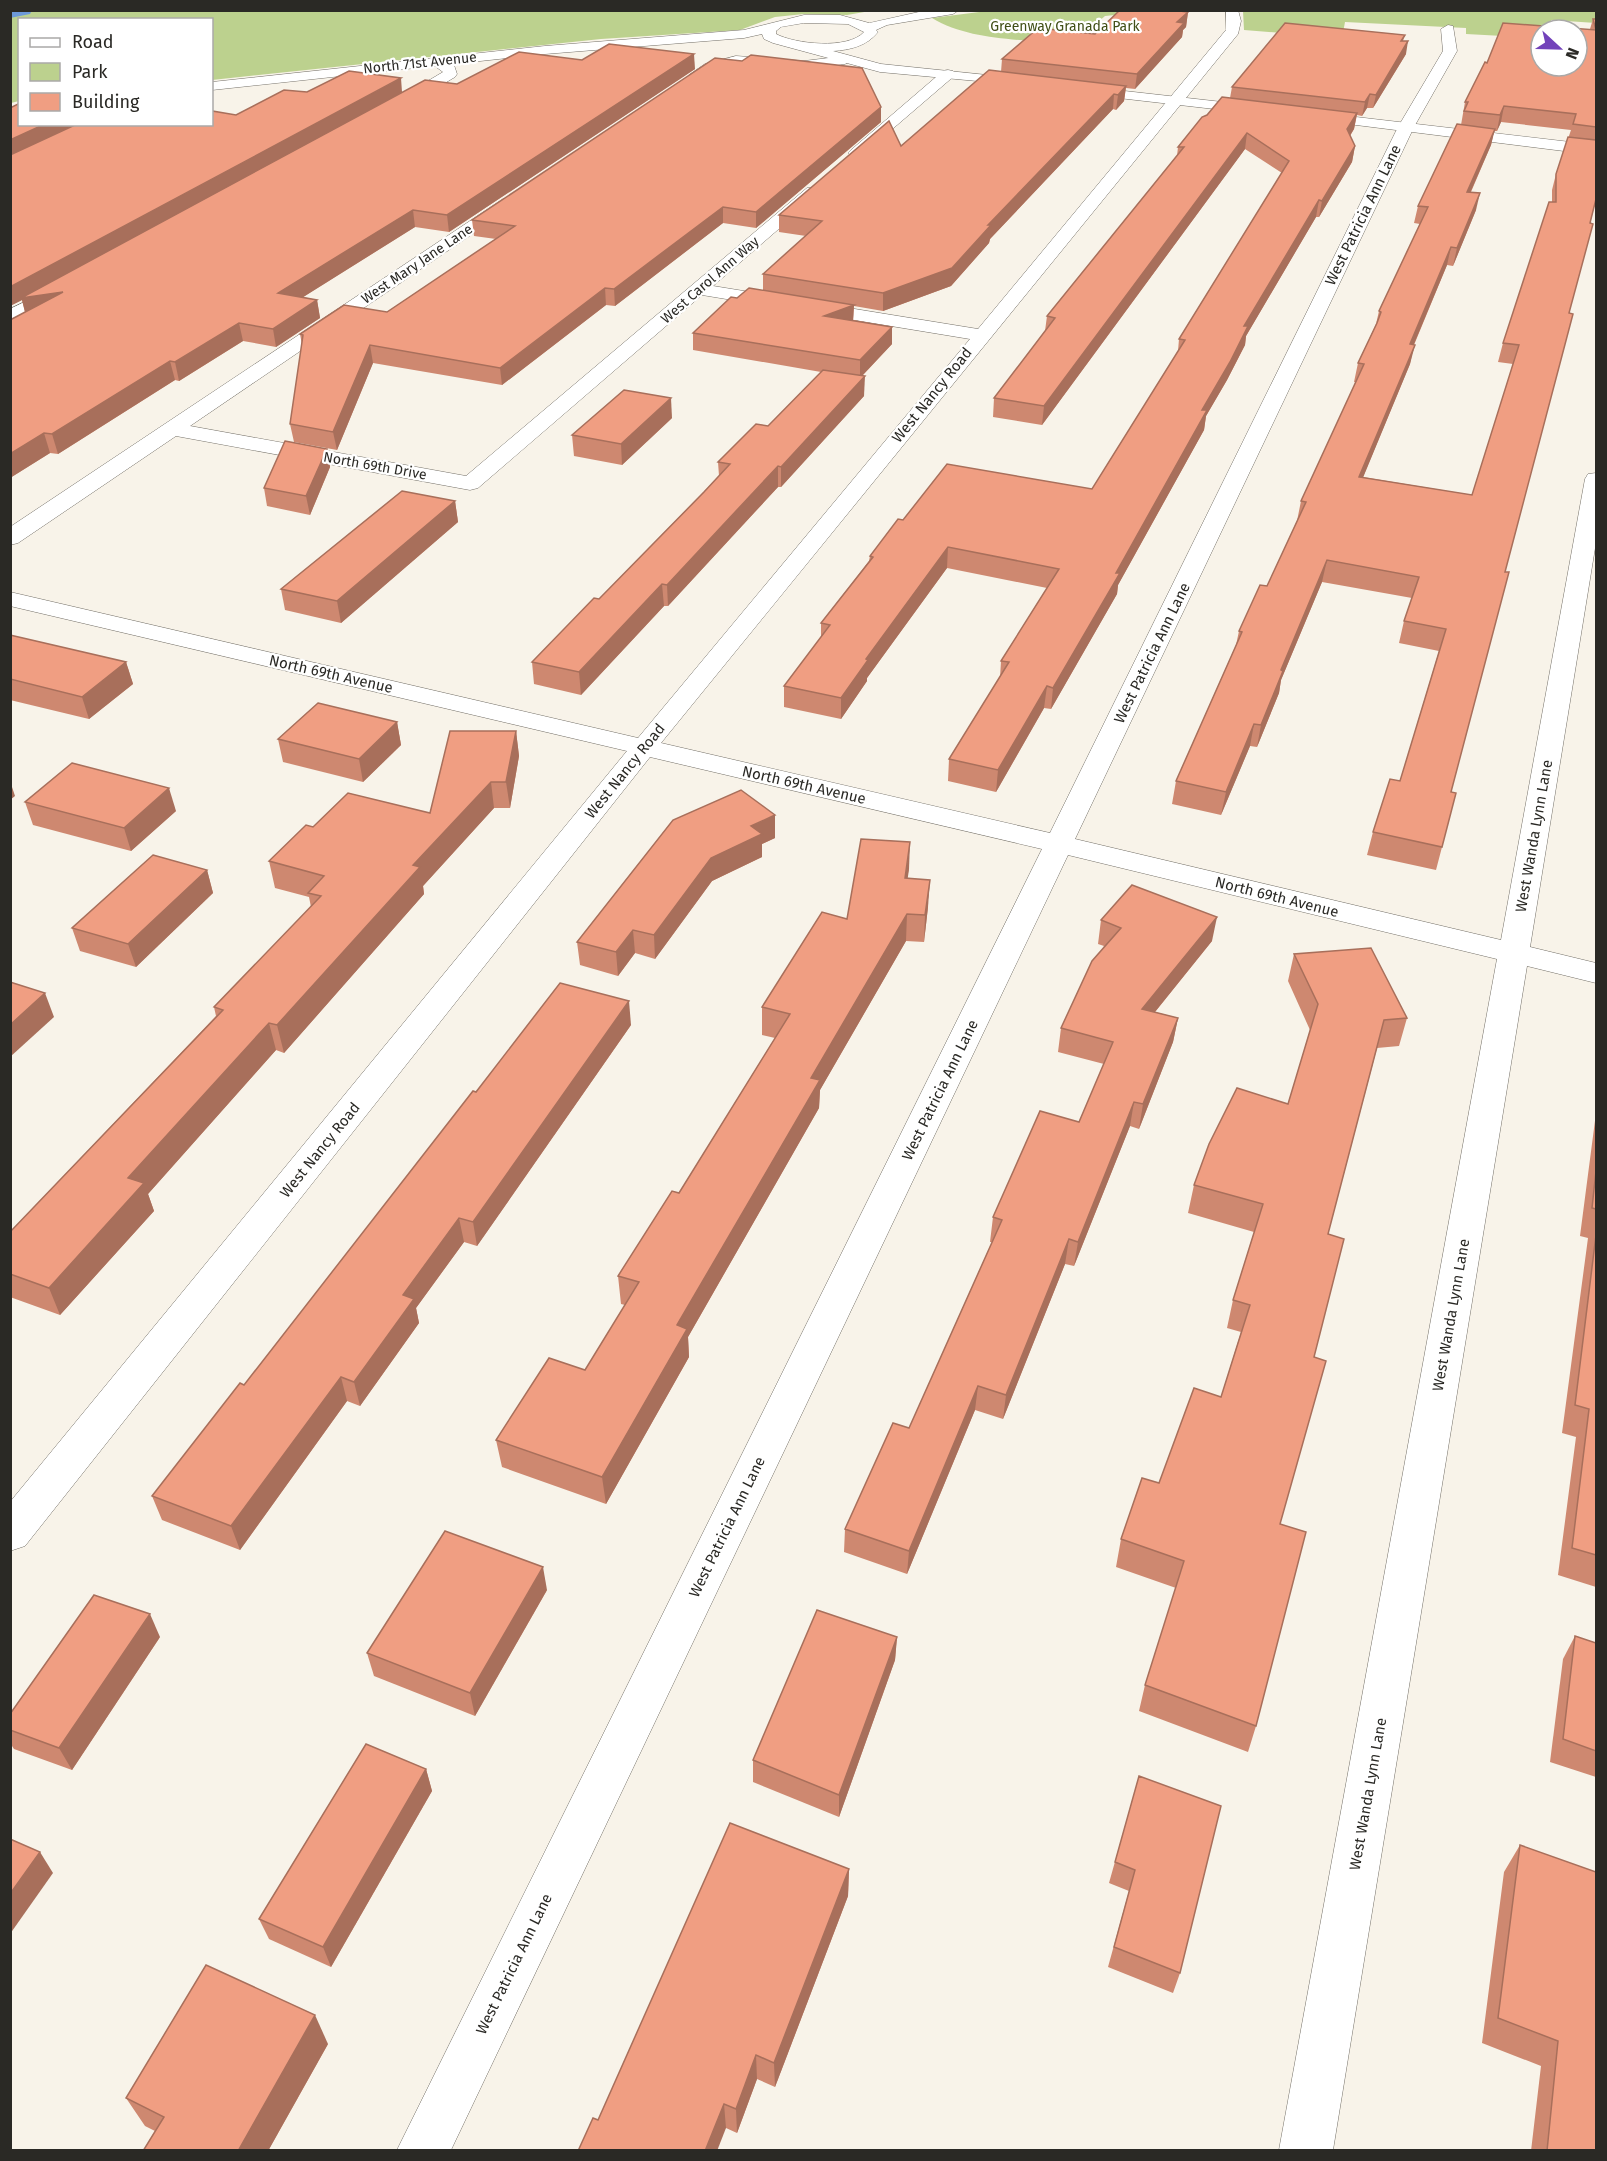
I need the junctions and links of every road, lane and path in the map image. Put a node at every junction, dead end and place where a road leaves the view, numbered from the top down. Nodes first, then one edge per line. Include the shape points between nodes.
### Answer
1 (912, 10) edge
2 (952, 10) edge
3 (1232, 10) edge
4 (838, 20) junction
5 (868, 28) junction
6 (769, 29) junction
7 (1448, 29) dead end
8 (780, 42) junction
9 (629, 43) junction
10 (849, 52) junction
11 (435, 61) junction
12 (948, 74) junction
13 (1043, 85) edge
14 (213, 86) edge
15 (679, 86) edge
16 (1067, 88) edge
17 (1174, 101) junction
18 (390, 109) edge
19 (1278, 112) edge
20 (1301, 115) edge
21 (1406, 127) junction
22 (1596, 150) edge
23 (841, 166) edge
24 (824, 181) edge
25 (520, 194) edge
26 (82, 278) edge
27 (700, 289) junction
28 (10, 317) edge
29 (981, 335) junction
30 (173, 429) junction
31 (1596, 479) edge
32 (470, 483) joint
33 (10, 538) edge
34 (10, 599) edge
35 (644, 747) junction
36 (1059, 844) junction
37 (1513, 953) junction
38 (1596, 973) edge
39 (10, 1533) edge
40 (423, 2151) edge
41 (1306, 2151) edge

1 - 4 street
2 - 5 street
3 - 17 street, West Nancy Road via 1233,31
4 - 5 street, North 71st Avenue
4 - 6 street, North 71st Avenue via 796,20
5 - 10 street via 869,37
6 - 8 street via 769,36
6 - 9 street, North 71st Avenue
7 - 21 street, West Patricia Ann Lane via 1450,51
8 - 9 street, North 71st Avenue
8 - 10 street, North 71st Avenue
9 - 11 street, North 71st Avenue
10 - 12 street, North 71st Avenue via 852,48 864,55
10 - 15 street via 802,66 727,60 714,63
11 - 14 street, North 71st Avenue
11 - 18 street via 449,68 450,74
12 - 13 street, North 71st Avenue
12 - 23 street
16 - 17 street
17 - 19 street
17 - 29 street, West Nancy Road
20 - 21 street
21 - 22 street
21 - 36 street, West Patricia Ann Lane
24 - 27 street, West Carol Ann Way
25 - 30 street, West Mary Jane Lane
26 - 28 street
27 - 29 street
27 - 32 street, West Carol Ann Way
29 - 35 street, West Nancy Road
30 - 32 street, North 69th Drive
30 - 33 street, West Mary Jane Lane
31 - 37 street, West Wanda Lynn Lane
34 - 35 street, North 69th Avenue
35 - 36 street, North 69th Avenue
35 - 39 street, West Nancy Road
36 - 37 street, North 69th Avenue
36 - 40 street, West Patricia Ann Lane
37 - 38 street, North 69th Avenue
37 - 41 street, West Wanda Lynn Lane

